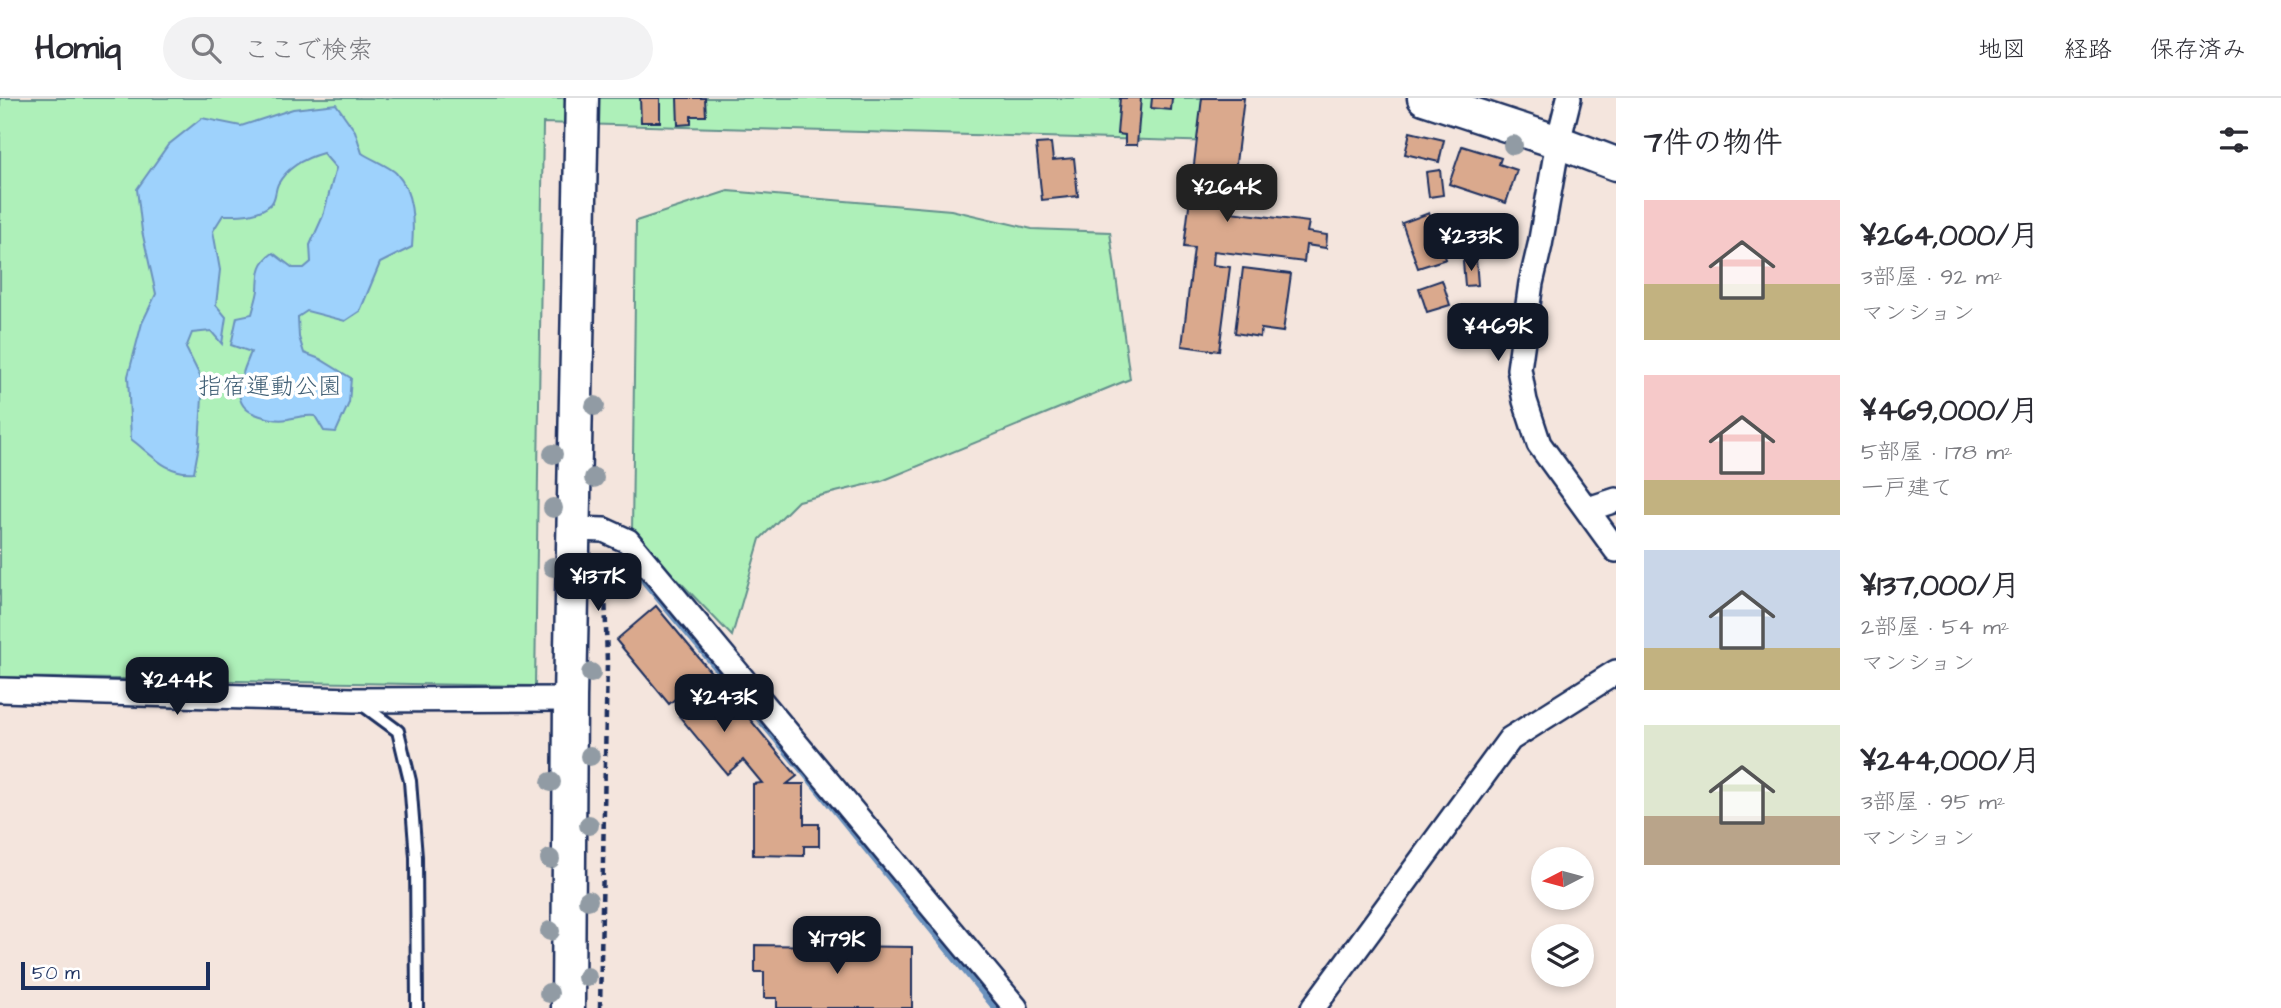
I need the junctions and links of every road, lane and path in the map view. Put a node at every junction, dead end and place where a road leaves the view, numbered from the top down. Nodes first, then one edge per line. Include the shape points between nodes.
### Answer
1 (582, 98) edge
2 (1424, 98) edge
3 (1569, 98) edge
4 (1558, 142) junction
5 (1616, 164) edge
6 (1616, 500) edge
7 (1588, 509) junction
8 (574, 529) junction
9 (1616, 550) edge
10 (604, 555) dead end
11 (1616, 672) edge
12 (0, 690) edge
13 (570, 699) junction
14 (354, 700) junction
15 (417, 1008) edge
16 (568, 1008) edge
17 (600, 1008) edge
18 (1016, 1008) edge
19 (1313, 1008) edge

1 - 8 street
2 - 4 street
3 - 4 street
4 - 5 street
4 - 7 street via 1519,369 1539,444
6 - 7 street
7 - 9 street
8 - 13 street
8 - 18 street via 604,530 628,541
10 - 17 path via 607,663
11 - 19 street via 1510,739
12 - 14 street
13 - 14 street
13 - 16 street
14 - 15 lane via 398,731 410,781 416,857

